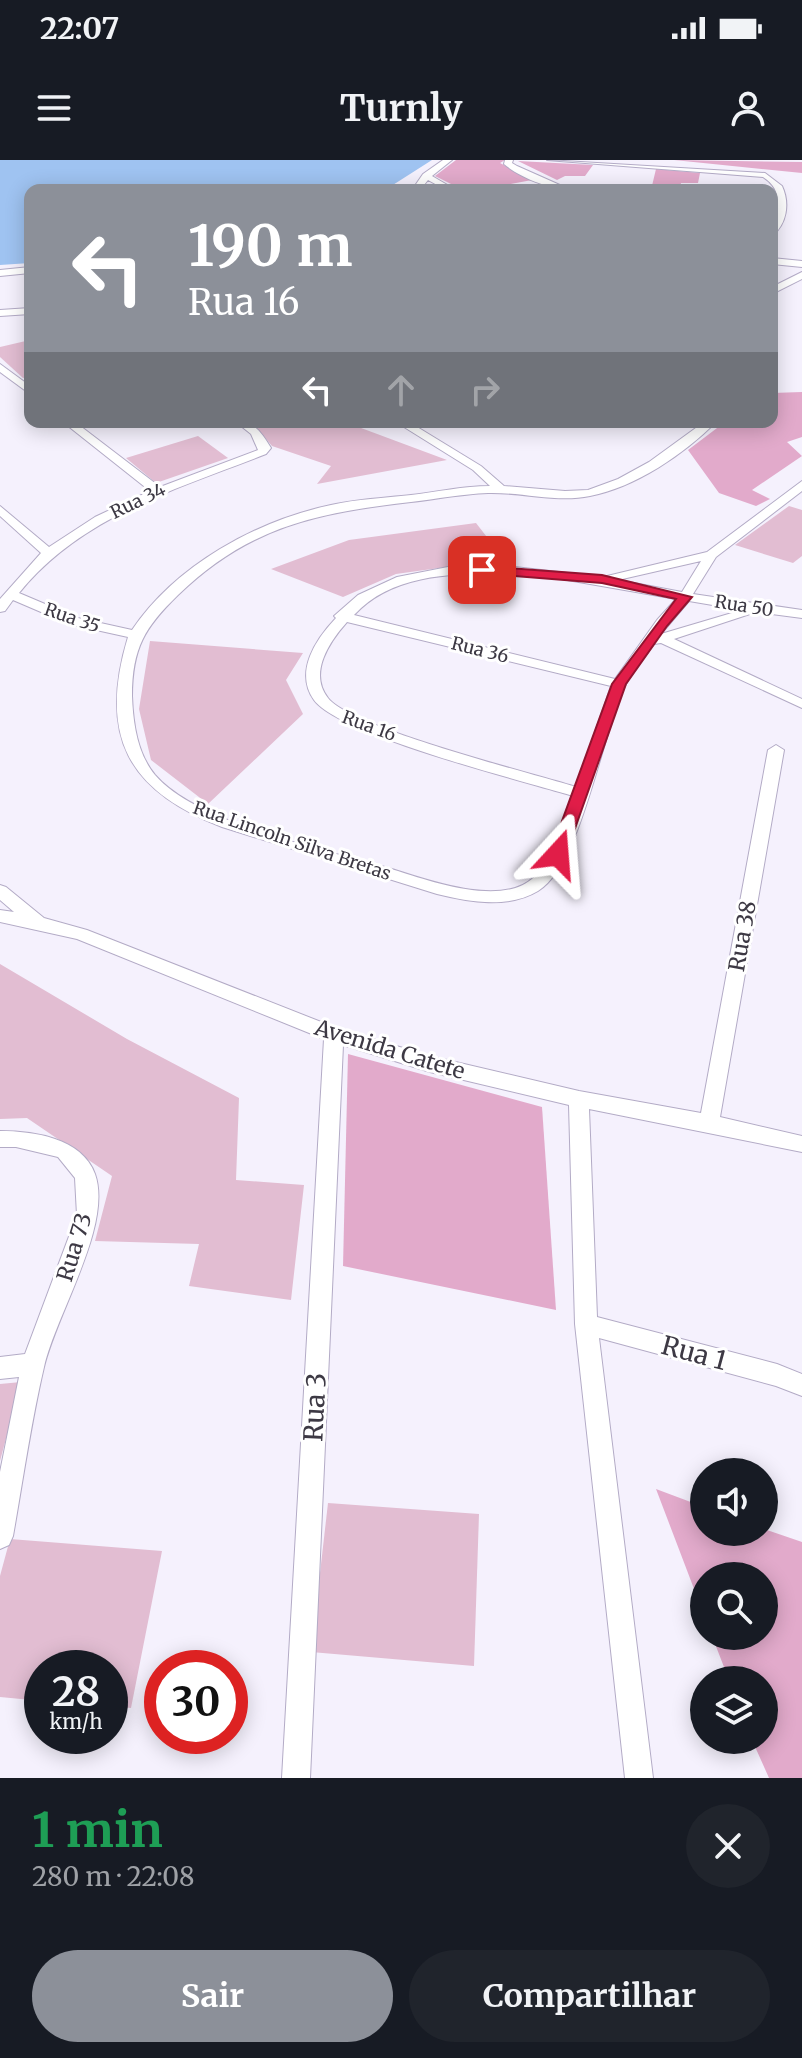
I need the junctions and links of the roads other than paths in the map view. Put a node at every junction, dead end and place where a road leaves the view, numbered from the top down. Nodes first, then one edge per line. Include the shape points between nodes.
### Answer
1 (448, 160) edge
2 (509, 160) edge
3 (551, 160) edge
4 (426, 176) junction
5 (420, 184) edge
6 (441, 184) edge
7 (553, 184) edge
8 (776, 184) edge
9 (778, 186) edge
10 (778, 205) edge
11 (783, 205) junction
12 (778, 224) edge
13 (778, 262) edge
14 (802, 264) edge
15 (24, 271) edge
16 (0, 273) edge
17 (797, 276) edge
18 (778, 287) edge
19 (24, 311) edge
20 (0, 313) edge
21 (0, 367) edge
22 (24, 386) edge
23 (76, 428) edge
24 (248, 428) edge
25 (411, 428) edge
26 (703, 428) edge
27 (802, 485) edge
28 (500, 488) junction
29 (157, 490) junction
30 (0, 510) edge
31 (49, 553) junction
32 (711, 555) junction
33 (602, 579) junction
34 (11, 594) junction
35 (685, 597) junction
36 (0, 608) edge
37 (760, 610) junction
38 (802, 614) edge
39 (341, 616) junction
40 (136, 635) junction
41 (654, 640) junction
42 (619, 684) junction
43 (802, 704) edge
44 (776, 750) dead end
45 (579, 793) junction
46 (0, 891) edge
47 (0, 916) edge
48 (38, 923) junction
49 (334, 1035) junction
50 (579, 1099) junction
51 (709, 1123) junction
52 (0, 1139) edge
53 (802, 1144) edge
54 (586, 1324) junction
55 (33, 1364) junction
56 (0, 1368) edge
57 (802, 1385) edge
58 (0, 1536) edge
59 (296, 1778) edge
60 (639, 1778) edge

1 - 4 street
2 - 7 street via 514,168
3 - 8 street via 765,175
4 - 5 street
4 - 6 street
9 - 11 street
10 - 11 street
11 - 12 street
13 - 14 street
15 - 16 street
17 - 18 street
19 - 20 street
21 - 22 street
23 - 29 street
24 - 29 street, Rua 34 via 263,441 262,452
25 - 28 street
26 - 28 street via 615,486 560,495
27 - 32 street
28 - 40 street via 352,504 247,539 178,587
29 - 31 street, Rua 34
30 - 31 street
31 - 34 street, Rua 34
32 - 33 street
32 - 35 street
33 - 35 street, Rua 16
33 - 39 street, Rua 16 via 459,569 388,583 359,598
34 - 36 street, Rua 34
34 - 40 street, Rua 35 via 74,621
35 - 37 street, Rua 50
35 - 41 street
37 - 38 street, Rua 50
37 - 41 street
39 - 42 street, Rua 36
39 - 45 street, Rua 16 via 314,660 313,681 335,714
40 - 45 street, Rua Lincoln Silva Bretas via 128,676 130,746 147,776 170,796 205,814 448,892 512,895 540,881 552,867
41 - 42 street
41 - 43 street
42 - 45 street
44 - 51 street, Rua 38
46 - 48 street, Avenida Catete
47 - 48 street
48 - 49 street, Avenida Catete via 81,934
49 - 50 street, Avenida Catete
49 - 59 street, Rua 3
50 - 51 street, Avenida Catete
50 - 54 street
51 - 53 street, Avenida Catete
52 - 55 street, Rua 73 via 64,1150 85,1175 88,1215
54 - 57 street, Rua 1
54 - 60 street
55 - 56 street
55 - 58 street, Rua 73

